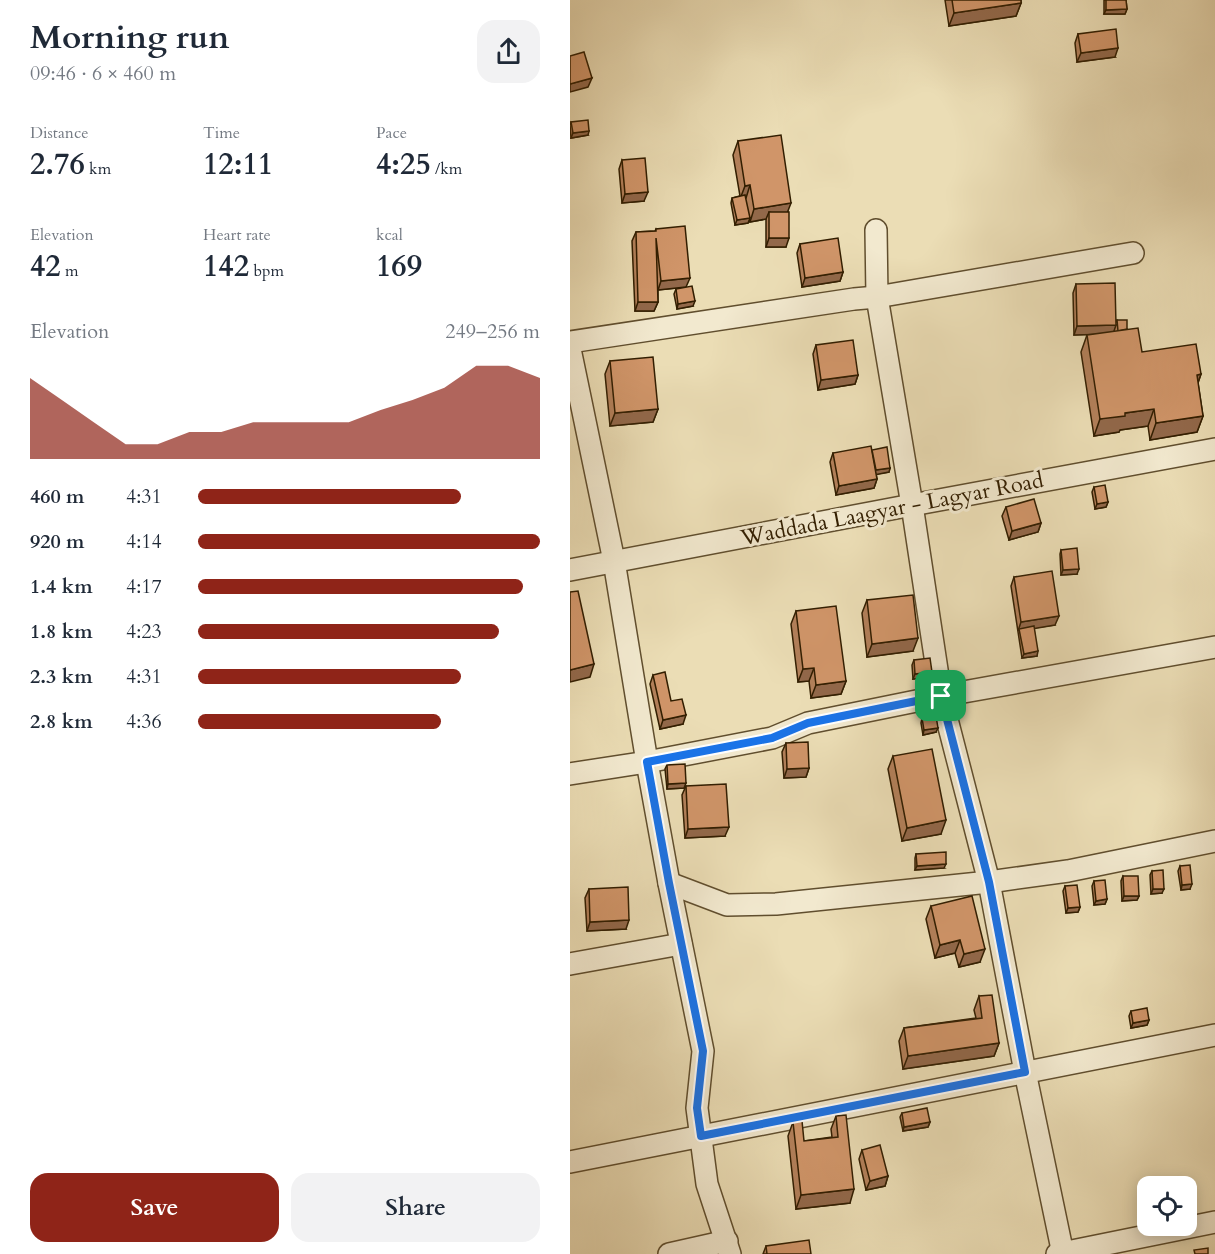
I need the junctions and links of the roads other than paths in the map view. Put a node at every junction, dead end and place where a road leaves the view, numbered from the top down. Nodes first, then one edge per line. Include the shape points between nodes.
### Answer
1 (876, 230) dead end
2 (1133, 253) dead end
3 (877, 297) junction
4 (570, 342) edge
5 (570, 349) edge
6 (1215, 449) edge
7 (912, 505) junction
8 (615, 561) junction
9 (570, 570) edge
10 (1215, 647) edge
11 (941, 696) junction
12 (647, 762) junction
13 (570, 774) edge
14 (1215, 841) edge
15 (989, 882) junction
16 (669, 883) junction
17 (681, 944) junction
18 (570, 964) edge
19 (1215, 1035) edge
20 (1025, 1072) junction
21 (701, 1136) junction
22 (570, 1162) edge
23 (1215, 1222) edge
24 (728, 1247) edge
25 (669, 1254) edge
26 (1061, 1254) edge

1 - 3 street
2 - 3 street
3 - 4 street
3 - 7 street
5 - 8 street
6 - 7 street, Waddada Laagyar - Lagyar Road
7 - 8 street, Waddada Laagyar - Lagyar Road
7 - 11 street
8 - 9 street, Waddada Laagyar - Lagyar Road
8 - 12 street
10 - 11 street
11 - 12 street via 808,723 772,738
11 - 15 street
12 - 13 street
12 - 16 street
14 - 15 street via 1068,871
15 - 16 street via 777,904 727,905
15 - 20 street
16 - 17 street
17 - 18 street
17 - 21 street via 703,1051 697,1108
19 - 20 street
20 - 21 street
20 - 26 street
21 - 22 street
21 - 24 street via 707,1184
23 - 26 street
24 - 25 street

